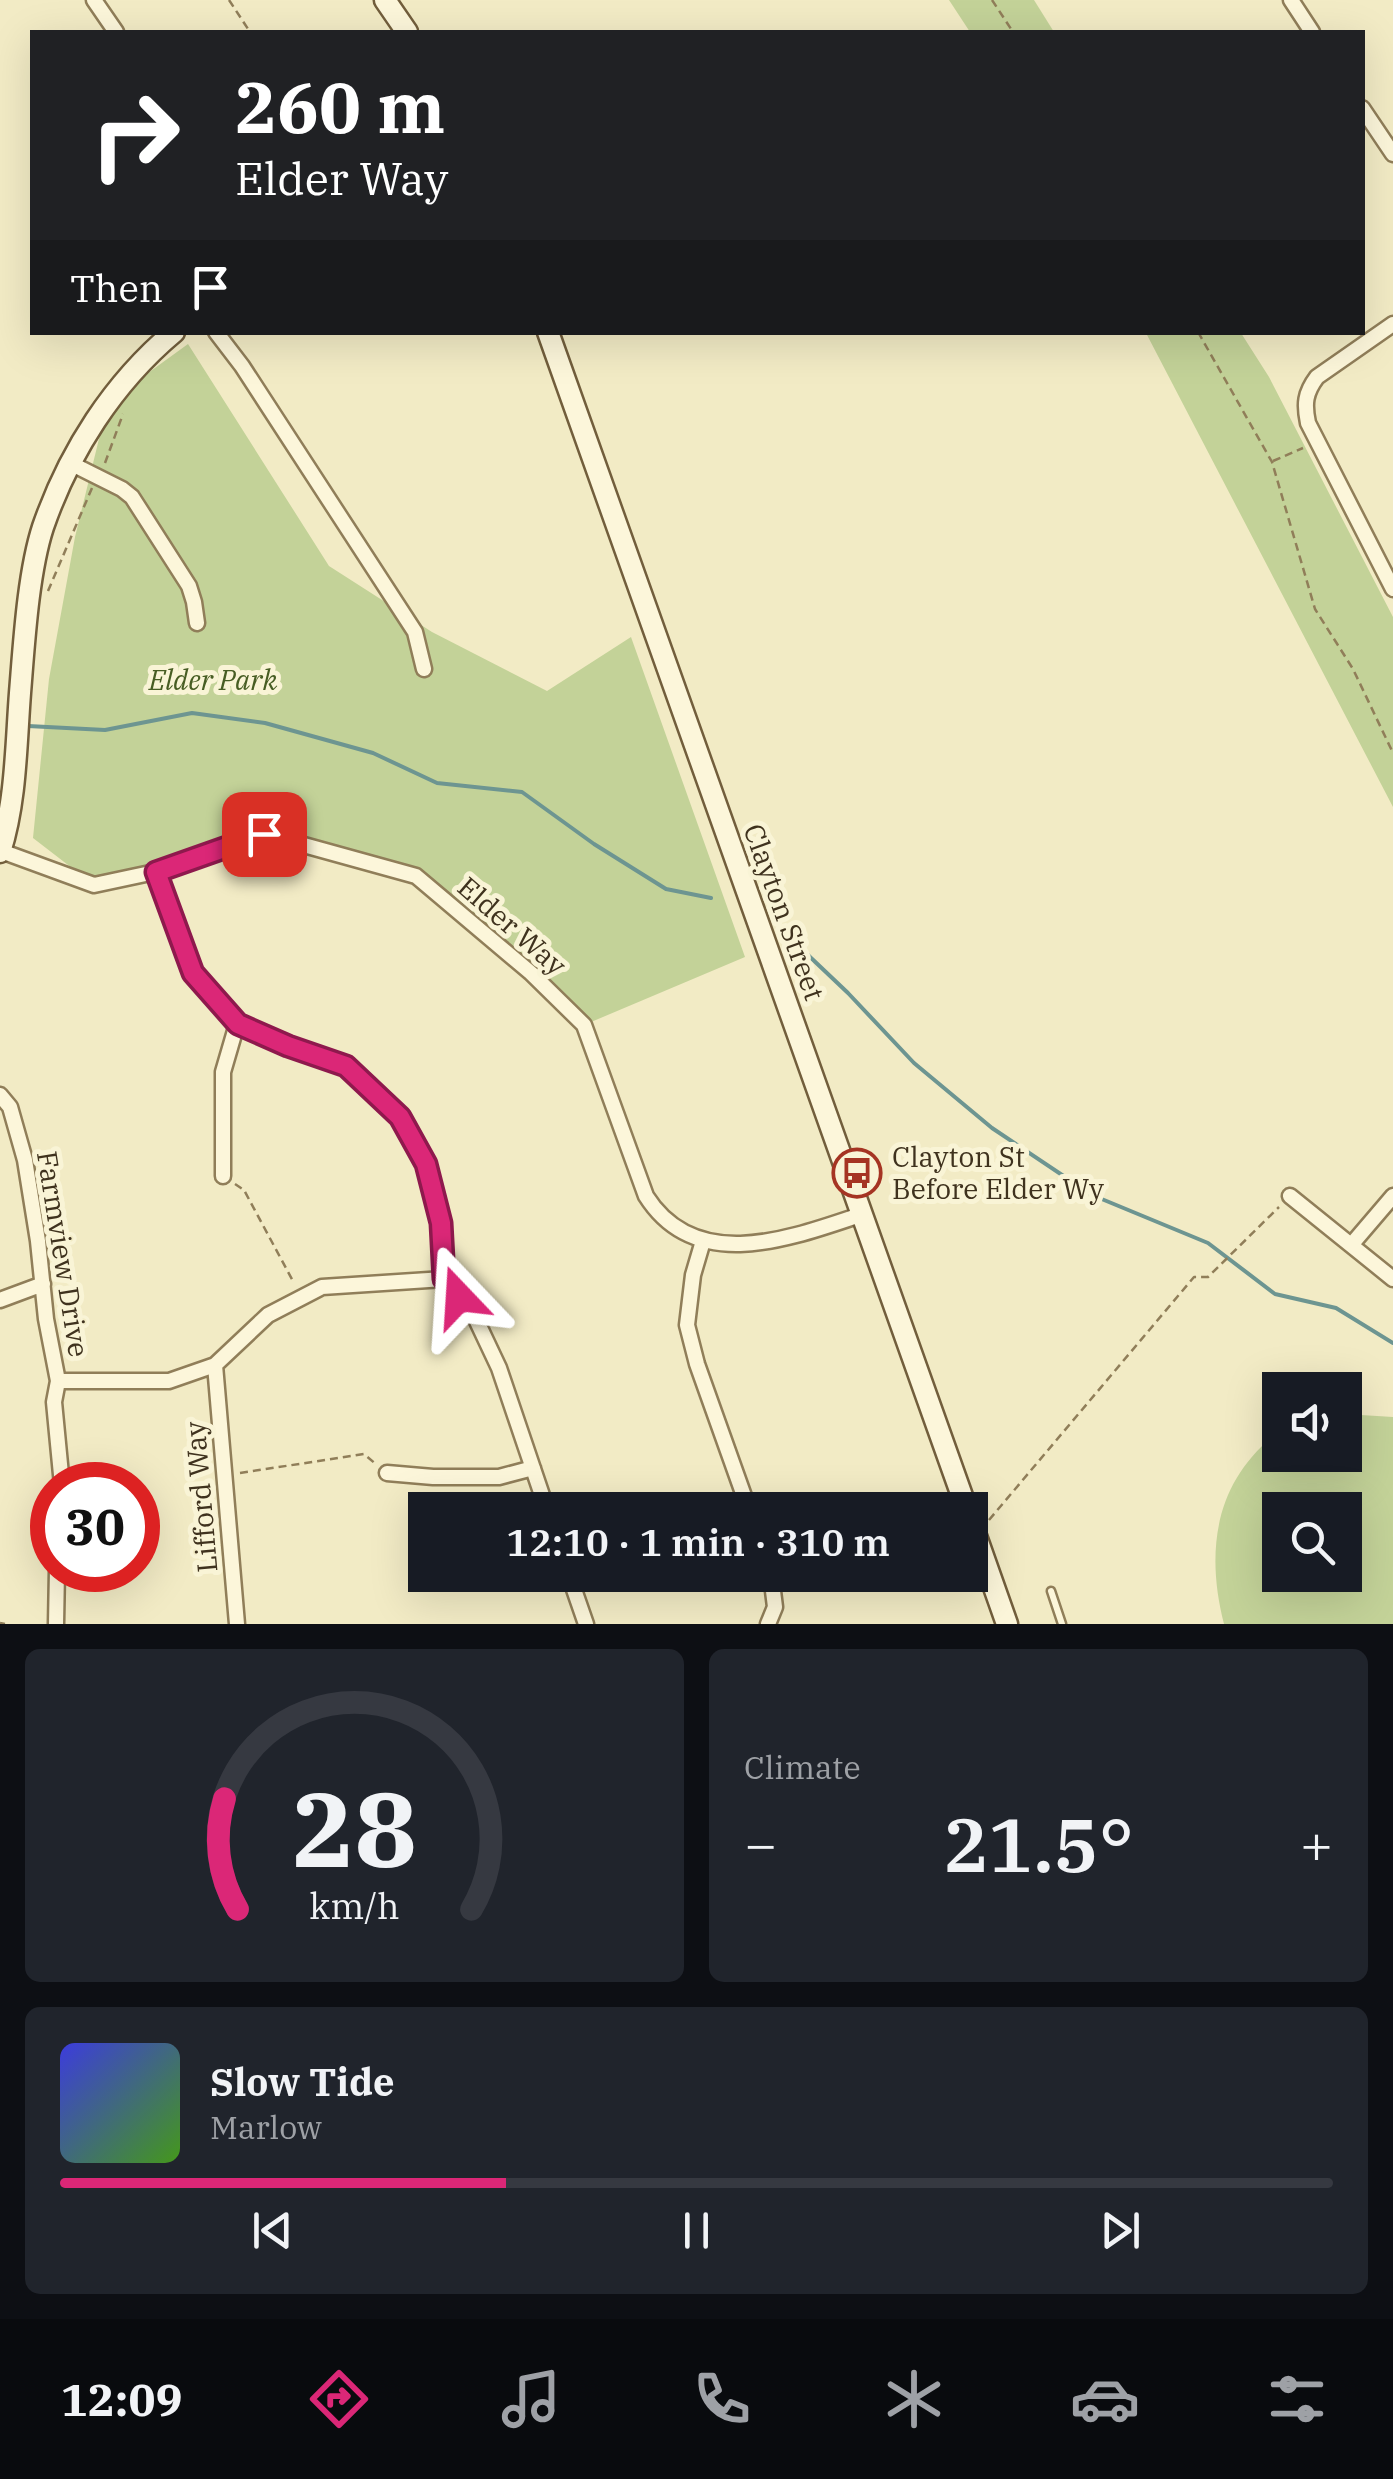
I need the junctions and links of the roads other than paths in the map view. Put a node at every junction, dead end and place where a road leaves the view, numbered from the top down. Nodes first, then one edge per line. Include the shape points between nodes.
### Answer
1 (94, 0) edge
2 (385, 0) edge
3 (1291, 0) edge
4 (115, 30) edge
5 (405, 30) edge
6 (1311, 30) edge
7 (1365, 112) edge
8 (1393, 154) edge
9 (1393, 324) edge
10 (171, 335) edge
11 (218, 335) edge
12 (549, 335) edge
13 (72, 464) junction
14 (1393, 589) edge
15 (198, 623) dead end
16 (424, 670) dead end
17 (0, 851) edge
18 (156, 872) junction
19 (238, 1024) junction
20 (0, 1095) edge
21 (224, 1176) road end
22 (1290, 1196) road end
23 (1393, 1196) edge
24 (862, 1214) junction
25 (703, 1241) junction
26 (1352, 1244) junction
27 (444, 1279) junction
28 (1393, 1279) edge
29 (43, 1284) junction
30 (0, 1300) edge
31 (215, 1365) junction
32 (58, 1381) junction
33 (60, 1462) edge
34 (533, 1468) junction
35 (387, 1473) road end
36 (541, 1492) edge
37 (743, 1492) edge
38 (961, 1492) edge
39 (988, 1559) edge
40 (57, 1592) edge
41 (576, 1592) edge
42 (773, 1592) edge
43 (1051, 1592) dead end
44 (56, 1624) edge
45 (237, 1624) edge
46 (586, 1624) edge
47 (768, 1624) edge
48 (1007, 1624) edge
49 (1062, 1624) edge

1 - 4 street
2 - 5 main road
3 - 6 street
7 - 8 street
9 - 14 street via 1317,377 1305,406
10 - 13 main road via 126,378
11 - 16 street via 415,632
12 - 24 main road, Clayton Street
13 - 15 street via 132,497 188,586
13 - 17 main road via 43,529 33,577 13,786
17 - 18 street, Elder Way via 94,885
18 - 19 street via 193,973
18 - 25 street, Elder Way via 264,834 416,876 584,1025 646,1196 666,1220
19 - 21 street via 223,1072
19 - 27 street via 346,1066 400,1117 426,1164 441,1223
20 - 29 street, Farmview Drive via 10,1106 24,1160
22 - 26 street
23 - 26 street
24 - 25 street, Elder Way via 778,1241
24 - 38 main road, Clayton Street
25 - 37 street via 687,1325
26 - 28 street
27 - 31 street via 322,1287 268,1315
27 - 34 street via 474,1315 499,1368
29 - 30 street
29 - 32 street, Farmview Drive
31 - 32 street via 169,1382
31 - 45 street, Lifford Way
32 - 33 street, Farmview Drive
34 - 35 street via 499,1477
34 - 36 street
39 - 48 main road
40 - 44 street
41 - 46 street
42 - 47 street
43 - 49 lane

